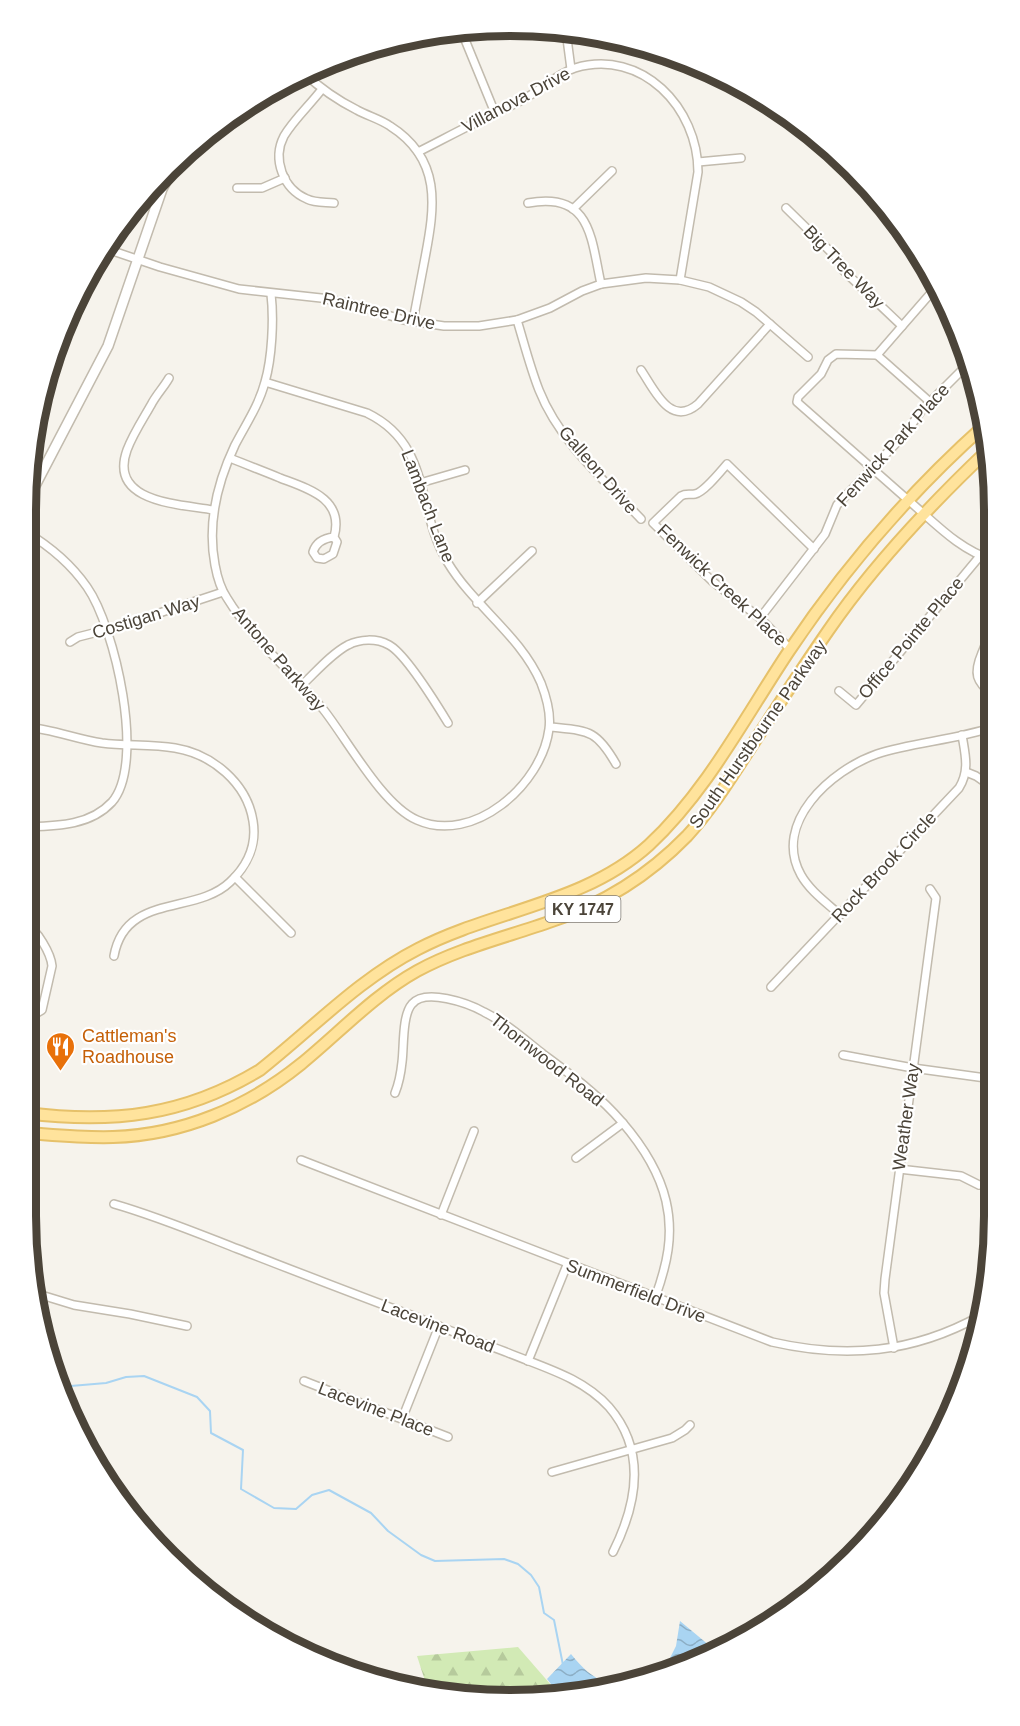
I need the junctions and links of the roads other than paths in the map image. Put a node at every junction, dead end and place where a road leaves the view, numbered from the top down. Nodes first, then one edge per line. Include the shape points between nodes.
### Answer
1 (464, 38) edge
2 (567, 40) edge
3 (572, 69) junction
4 (312, 80) edge
5 (322, 89) junction
6 (495, 113) junction
7 (418, 152) junction
8 (741, 158) dead end
9 (698, 162) junction
10 (612, 171) dead end
11 (285, 178) junction
12 (162, 188) edge
13 (237, 188) dead end
14 (334, 203) dead end
15 (528, 203) dead end
16 (786, 208) dead end
17 (573, 209) junction
18 (113, 251) edge
19 (137, 260) junction
20 (680, 280) junction
21 (601, 284) junction
22 (931, 293) edge
23 (271, 294) junction
24 (517, 320) junction
25 (413, 321) junction
26 (770, 324) junction
27 (902, 326) junction
28 (877, 355) junction
29 (808, 357) dead end
30 (963, 369) edge
31 (641, 370) dead end
32 (169, 378) dead end
33 (265, 382) junction
34 (930, 402) junction
35 (977, 433) edge
36 (981, 457) edge
37 (230, 458) junction
38 (873, 469) junction
39 (465, 470) dead end
40 (37, 482) edge
41 (420, 483) junction
42 (909, 501) junction
43 (213, 510) junction
44 (923, 515) junction
45 (641, 519) dead end
46 (334, 537) dead end
47 (36, 538) edge
48 (814, 549) junction
49 (532, 551) dead end
50 (980, 556) junction
51 (984, 557) edge
52 (223, 592) junction
53 (477, 603) junction
54 (760, 618) junction
55 (108, 630) junction
56 (70, 642) dead end
57 (984, 647) edge
58 (790, 649) junction
59 (302, 685) junction
60 (984, 686) edge
61 (839, 691) dead end
62 (448, 723) dead end
63 (550, 727) junction
64 (36, 728) edge
65 (984, 729) edge
66 (962, 735) junction
67 (125, 745) junction
68 (616, 764) dead end
69 (966, 772) junction
70 (984, 782) edge
71 (36, 826) edge
72 (235, 877) junction
73 (930, 889) dead end
74 (840, 915) junction
75 (36, 931) edge
76 (291, 933) dead end
77 (114, 956) dead end
78 (771, 987) dead end
79 (36, 1014) edge
80 (843, 1055) dead end
81 (913, 1068) junction
82 (984, 1078) edge
83 (395, 1093) dead end
84 (36, 1114) edge
85 (623, 1123) junction
86 (474, 1131) dead end
87 (36, 1133) edge
88 (576, 1158) dead end
89 (301, 1160) dead end
90 (899, 1169) junction
91 (979, 1185) dead end
92 (114, 1204) dead end
93 (441, 1215) junction
94 (567, 1264) junction
95 (43, 1296) edge
96 (655, 1298) junction
97 (972, 1320) edge
98 (187, 1326) dead end
99 (439, 1326) junction
100 (894, 1348) junction
101 (528, 1361) junction
102 (304, 1381) dead end
103 (402, 1419) junction
104 (690, 1425) dead end
105 (448, 1437) dead end
106 (631, 1450) junction
107 (552, 1472) dead end
108 (613, 1552) dead end

1 - 6 street
2 - 3 street
3 - 6 street, Villanova Drive
3 - 9 street, Villanova Drive via 611,66 639,74 657,85 673,99 688,123
4 - 5 street
5 - 7 street via 393,128
5 - 11 street via 282,141 280,162
6 - 7 street, Villanova Drive
7 - 25 street via 433,193 433,212
8 - 9 street
9 - 20 street, Villanova Drive
10 - 17 street
11 - 13 street via 262,188
11 - 14 street via 306,199
12 - 19 street
15 - 17 street via 556,201
16 - 27 street, Big Tree Way
17 - 21 street via 590,230
18 - 19 street, Raintree Drive
19 - 23 street, Raintree Drive via 214,284
19 - 40 street via 108,346
20 - 21 street, Raintree Drive via 639,278
20 - 26 street, Raintree Drive via 726,294
21 - 24 street, Raintree Drive
22 - 27 street
23 - 25 street, Raintree Drive via 348,303
23 - 33 street, Antone Parkway
24 - 25 street, Raintree Drive via 463,327
24 - 45 street, Galleon Drive via 540,393 553,416 578,452
26 - 29 street, Raintree Drive
26 - 31 street via 698,404 686,411 675,411 664,404
27 - 28 street
28 - 34 street
28 - 38 street via 832,356 796,400
30 - 34 street, Fenwick Park Place
32 - 43 street via 127,449 126,474 134,488 146,497
33 - 37 street, Antone Parkway
33 - 41 street, Lambach Lane via 380,420 407,447
34 - 38 street, Fenwick Park Place
35 - 42 main road, South Hurstbourne Parkway / KY 1747
36 - 44 main road, South Hurstbourne Parkway / KY 1747
37 - 43 street, Antone Parkway
37 - 46 street via 324,498 335,516
38 - 42 street
38 - 48 street, Fenwick Park Place via 837,505
39 - 41 street
41 - 53 street, Lambach Lane via 444,558
42 - 44 street
42 - 58 main road, South Hurstbourne Parkway / KY 1747 via 865,550
43 - 52 street, Antone Parkway via 212,550
44 - 50 street
44 - 87 main road, South Hurstbourne Parkway / KY 1747 via 830,628 706,814 671,852 630,883 579,911 457,953 418,971 387,990 269,1087 200,1121 142,1135
47 - 55 street via 72,568 88,588
48 - 54 street, Fenwick Park Place
48 - 54 street, Fenwick Creek Place via 727,464 704,488 681,496 653,523 712,581
49 - 53 street
50 - 51 street
50 - 61 street, Office Pointe Place via 855,705
52 - 55 street, Costigan Way
52 - 59 street, Antone Parkway via 241,618
53 - 63 street, Lambach Lane via 534,669 545,696
54 - 58 street, Fenwick Creek Place
55 - 56 street, Costigan Way
55 - 67 street via 123,697
57 - 60 street via 976,666 977,677
58 - 84 main road, South Hurstbourne Parkway / KY 1747 via 678,815 625,863 567,894 448,935 388,965 260,1070 208,1096 137,1116
59 - 62 street via 350,644 379,641 401,656
59 - 63 street, Antone Parkway via 393,803 407,815 431,825 465,823 503,803 536,767
63 - 68 street via 595,736
64 - 67 street
65 - 66 street
66 - 69 street
66 - 74 street via 872,756 842,772 807,805 798,822 794,855 806,883
67 - 71 street via 123,784 107,807 75,823
67 - 72 street via 167,747 203,757 239,786 252,813 254,831 248,859
69 - 70 street
69 - 74 street, Rock Brook Circle via 959,788
72 - 76 street
72 - 77 street via 215,892 139,918 118,939
73 - 81 street, Weather Way via 936,898
74 - 78 street, Rock Brook Circle
75 - 79 street via 52,966 42,1010
80 - 81 street
81 - 82 street
81 - 90 street, Weather Way
83 - 85 street, Thornwood Road via 402,1065 406,1015 412,1004 427,997 484,1011 504,1023 592,1091
85 - 88 street
85 - 96 street, Thornwood Road via 650,1162 666,1200 670,1242
86 - 93 street
89 - 93 street, Summerfield Drive
90 - 91 street via 961,1176
90 - 100 street, Weather Way via 884,1293
92 - 99 street, Lacevine Road
93 - 94 street, Summerfield Drive
94 - 96 street, Summerfield Drive
94 - 101 street
95 - 98 street
96 - 100 street, Summerfield Drive via 756,1337 801,1349 865,1352
97 - 100 street, Summerfield Drive
99 - 101 street, Lacevine Road
99 - 103 street
101 - 106 street, Lacevine Road via 576,1380 595,1393 620,1422
102 - 103 street, Lacevine Place
103 - 105 street, Lacevine Place
104 - 106 street via 677,1436
106 - 107 street
106 - 108 street, Lacevine Road via 635,1469 633,1501

